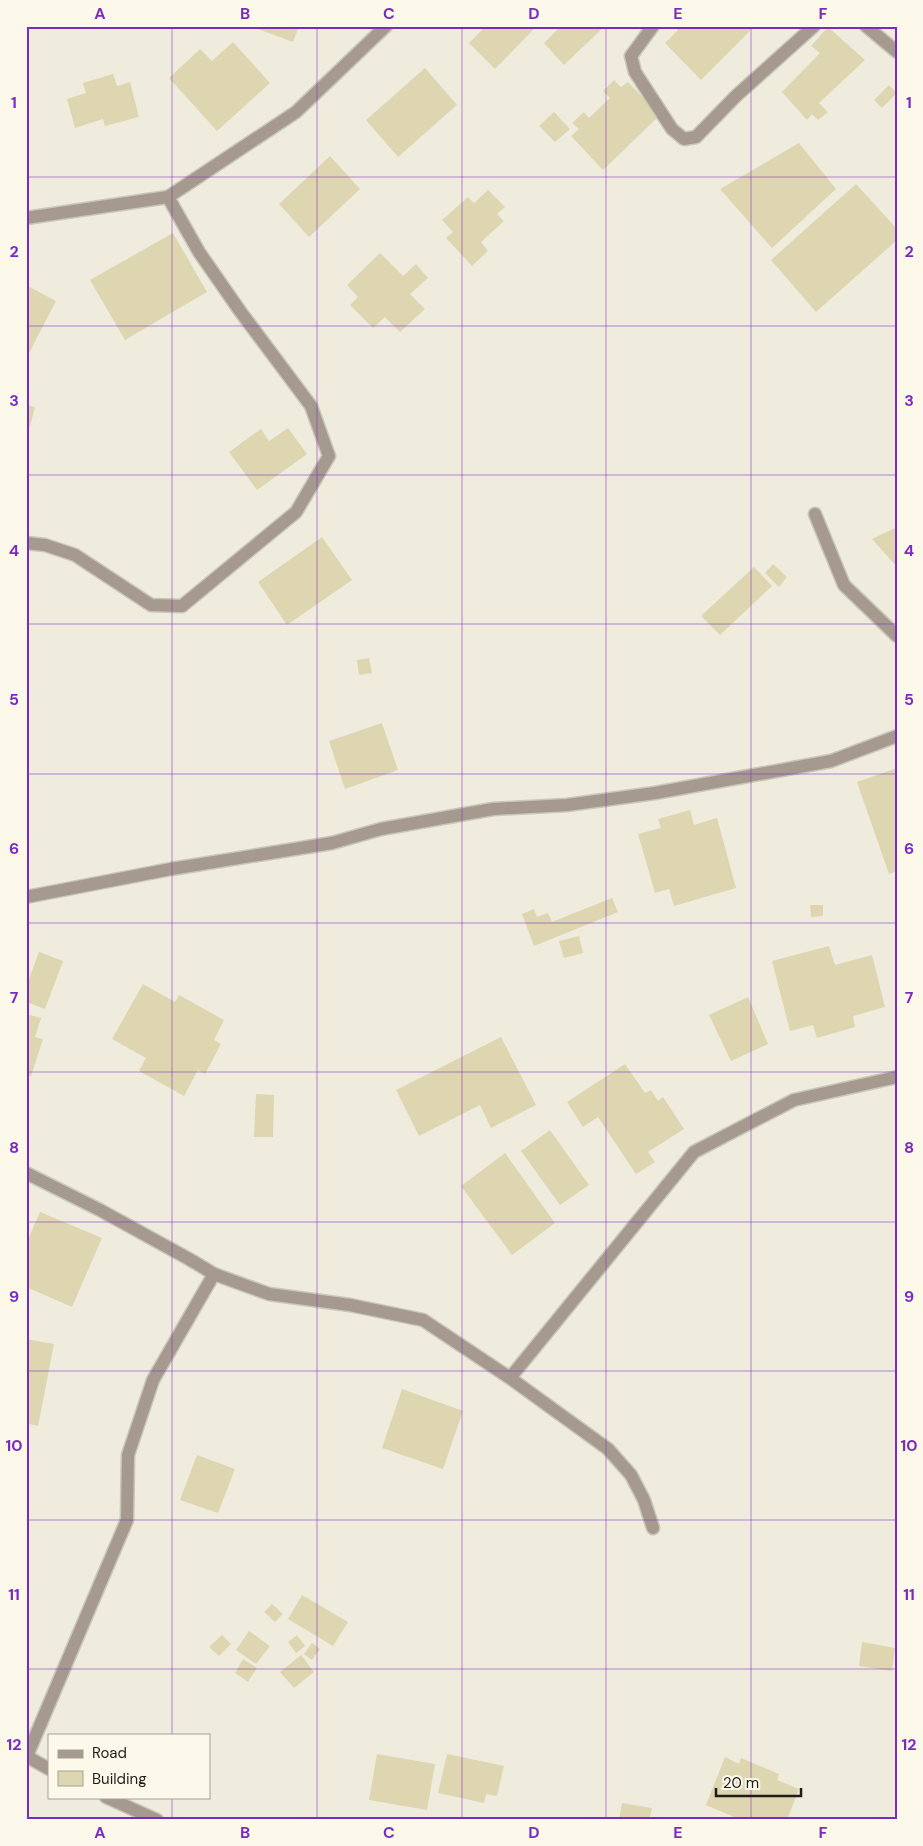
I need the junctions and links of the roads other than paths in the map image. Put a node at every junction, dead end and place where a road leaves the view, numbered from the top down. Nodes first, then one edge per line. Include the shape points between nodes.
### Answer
1 (386, 26) edge
2 (653, 26) edge
3 (814, 26) edge
4 (866, 26) edge
5 (897, 52) edge
6 (168, 197) junction
7 (26, 218) edge
8 (815, 514) dead end
9 (26, 544) edge
10 (897, 636) edge
11 (897, 736) edge
12 (26, 897) edge
13 (897, 1077) edge
14 (26, 1173) edge
15 (214, 1274) junction
16 (510, 1378) junction
17 (653, 1528) dead end
18 (27, 1756) edge
19 (48, 1768) edge
20 (108, 1798) edge
21 (157, 1820) edge

1 - 6 street via 296,112
2 - 3 street via 630,56 635,72 672,130 684,139 696,137
4 - 5 street
6 - 7 street
6 - 9 street via 199,252 311,406 329,456 296,512 182,606 151,605 75,555 45,545
8 - 10 street via 844,585
11 - 12 street via 831,761 723,781 567,804 493,809 381,829 332,843
13 - 16 street via 794,1100 694,1152
14 - 15 street
15 - 16 street via 269,1294 350,1305 423,1320
15 - 18 street via 153,1380 128,1455 127,1520
16 - 17 street via 608,1449 632,1475
18 - 19 street
20 - 21 street

